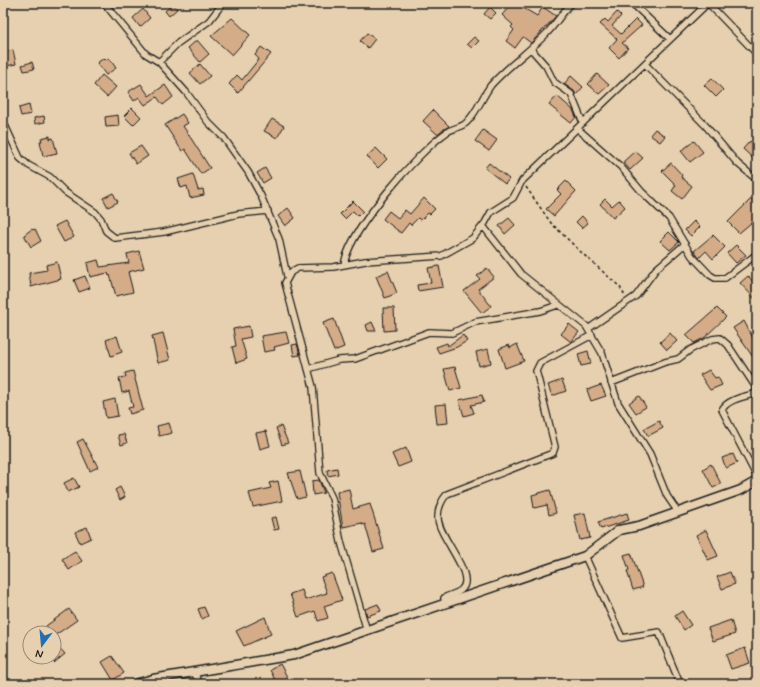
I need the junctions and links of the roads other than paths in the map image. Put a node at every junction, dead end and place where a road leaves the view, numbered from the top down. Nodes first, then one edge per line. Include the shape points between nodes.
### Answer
1 (104, 3) edge
2 (223, 3) edge
3 (572, 3) edge
4 (632, 3) edge
5 (708, 3) edge
6 (670, 39) junction
7 (531, 49) junction
8 (757, 54) edge
9 (159, 62) junction
10 (646, 64) junction
11 (3, 121) edge
12 (583, 123) junction
13 (578, 129) junction
14 (757, 180) edge
15 (268, 212) junction
16 (483, 226) junction
17 (685, 244) junction
18 (757, 254) edge
19 (344, 265) junction
20 (287, 276) junction
21 (558, 305) junction
22 (588, 329) junction
23 (592, 335) junction
24 (308, 369) junction
25 (611, 383) junction
26 (757, 389) edge
27 (757, 393) edge
28 (757, 477) edge
29 (757, 481) edge
30 (678, 512) junction
31 (585, 556) junction
32 (445, 604) junction
33 (367, 631) junction
34 (194, 672) junction
35 (135, 684) edge
36 (200, 684) edge
37 (680, 684) edge

1 - 9 street via 146,54
2 - 9 street via 209,22 178,42
3 - 7 street
4 - 6 street
5 - 6 street
5 - 8 street
6 - 10 street
7 - 12 street via 546,66 554,82 571,94
7 - 19 street via 491,85 466,124 448,131 396,182 365,220 345,255
9 - 15 street via 224,138 248,172
10 - 12 street
10 - 14 street via 705,125 737,163
11 - 15 street via 20,158 50,177 65,192 95,212 106,231 115,238 164,232 238,214
12 - 13 street
13 - 16 street via 522,181 513,198 491,212
13 - 17 street via 621,167 669,218
15 - 20 street via 279,239
16 - 19 street via 473,238 440,256 365,261
16 - 21 street via 522,274
17 - 18 street via 692,256 710,275 719,279
17 - 22 street via 656,269 636,296
19 - 20 street via 298,268
20 - 24 street via 285,283
21 - 22 street
21 - 24 street via 475,322 452,332 429,332 355,359 339,360
22 - 23 street
23 - 25 street via 602,353
23 - 32 street via 538,366 538,378 555,447 553,454 447,494 440,504 438,518 442,534 465,572 463,587 444,598
24 - 33 street via 315,403 320,473 332,498 341,542
25 - 26 street via 678,359 712,339 720,338 728,345
25 - 30 street via 618,403 650,454 667,496
27 - 28 street via 731,402 722,410
29 - 30 street via 741,490
30 - 31 street via 639,526 619,530
31 - 32 street
31 - 37 street via 622,638 659,632
32 - 33 street
33 - 34 street via 294,655
34 - 35 street
34 - 36 street

